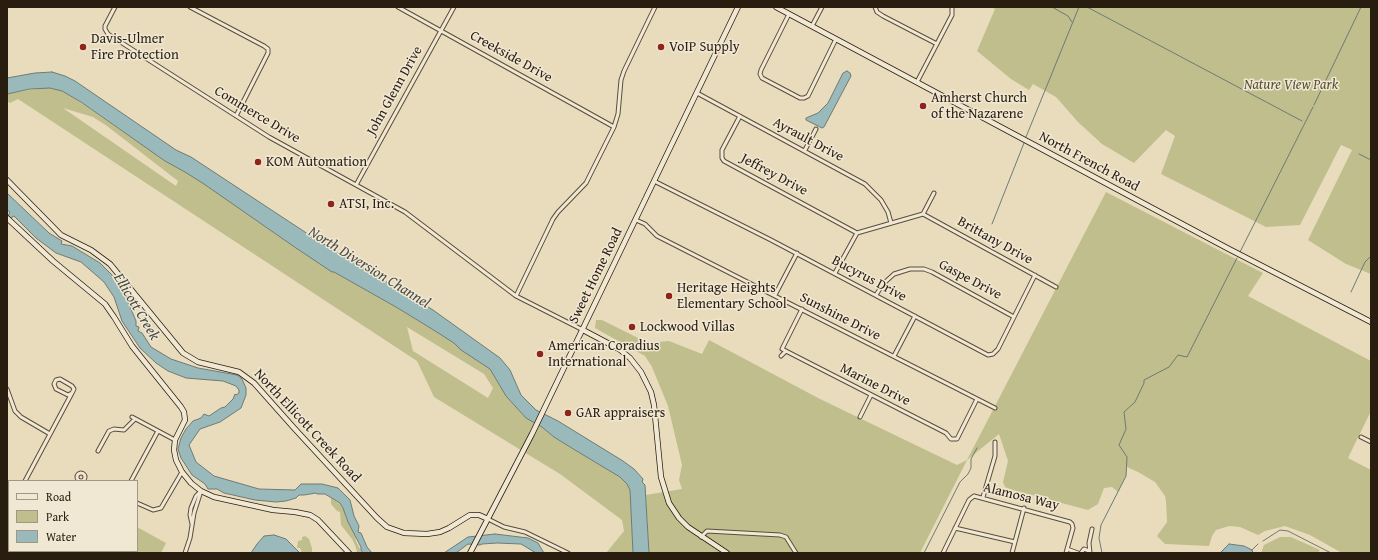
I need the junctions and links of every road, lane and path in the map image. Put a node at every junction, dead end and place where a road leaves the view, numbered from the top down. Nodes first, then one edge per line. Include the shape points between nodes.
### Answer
1 (115, 7) edge
2 (190, 7) edge
3 (398, 7) edge
4 (454, 7) edge
5 (655, 7) edge
6 (738, 7) edge
7 (776, 7) edge
8 (822, 7) edge
9 (874, 7) edge
10 (952, 7) edge
11 (789, 14) junction
12 (812, 26) junction
13 (441, 31) junction
14 (836, 39) junction
15 (937, 44) junction
16 (917, 82) junction
17 (697, 93) junction
18 (236, 116) junction
19 (740, 116) junction
20 (614, 127) junction
21 (816, 129) dead end
22 (805, 150) junction
23 (7, 180) edge
24 (654, 181) junction
25 (356, 185) junction
26 (934, 193) dead end
27 (923, 214) junction
28 (7, 218) edge
29 (636, 220) junction
30 (891, 223) junction
31 (857, 233) junction
32 (797, 253) junction
33 (835, 273) junction
34 (1035, 275) junction
35 (1056, 287) dead end
36 (775, 295) junction
37 (876, 295) junction
38 (516, 296) junction
39 (802, 309) junction
40 (915, 316) junction
41 (1014, 316) junction
42 (1371, 322) edge
43 (583, 330) junction
44 (786, 351) junction
45 (781, 356) dead end
46 (894, 356) junction
47 (7, 389) edge
48 (72, 393) junction
49 (871, 395) junction
50 (977, 399) junction
51 (995, 408) dead end
52 (860, 417) dead end
53 (158, 431) junction
54 (50, 434) junction
55 (1361, 437) dead end
56 (175, 440) junction
57 (995, 442) dead end
58 (1371, 442) edge
59 (98, 451) dead end
60 (182, 472) junction
61 (26, 480) edge
62 (132, 480) edge
63 (201, 491) junction
64 (984, 497) junction
65 (138, 503) edge
66 (1024, 508) junction
67 (488, 519) junction
68 (954, 528) junction
69 (1092, 529) dead end
70 (701, 537) junction
71 (1015, 542) junction
72 (1089, 543) junction
73 (1066, 551) edge
74 (1081, 551) edge
75 (1090, 552) edge
76 (185, 553) edge
77 (349, 553) edge
78 (470, 553) edge
79 (568, 553) edge
80 (727, 553) edge
81 (796, 553) edge
82 (943, 553) edge
83 (1012, 553) edge

1 - 18 street, Commerce Drive via 105,26 108,34
2 - 18 street via 268,49
3 - 13 street, Creekside Drive
4 - 13 street, John Glenn Drive
5 - 20 street via 624,72
6 - 17 street, Sweet Home Road
7 - 11 street, North French Road
8 - 12 street
9 - 15 street via 883,16
10 - 15 street via 952,15
11 - 12 street, North French Road
11 - 14 street via 761,70 762,78 802,98 808,96
12 - 14 street, North French Road
13 - 20 street, Creekside Drive
13 - 25 street, John Glenn Drive
14 - 16 street, North French Road
15 - 16 street
16 - 42 street, North French Road
17 - 19 street, Ayrault Drive
17 - 24 street, Sweet Home Road
18 - 25 street, Commerce Drive
19 - 22 street, Ayrault Drive
19 - 31 street, Jeffrey Drive via 722,150 724,161
20 - 38 street via 586,183 558,212
21 - 22 street
22 - 30 street, Ayrault Drive via 871,188 884,205
23 - 67 street, North Ellicott Creek Road via 61,234 91,250 110,264 183,353 198,362 239,372 254,382 387,527 404,533 427,534 440,532 470,515
24 - 29 street, Sweet Home Road
24 - 32 street, Bucyrus Drive
25 - 38 street, Commerce Drive via 405,212
26 - 27 street
27 - 30 street
27 - 34 street, Brittany Drive
28 - 56 street via 110,310 131,344 184,412 185,420
29 - 36 street, Sunshine Drive via 645,224 657,236
29 - 43 street, Sweet Home Road
30 - 31 street
31 - 33 street
32 - 33 street, Bucyrus Drive
32 - 36 street
33 - 37 street, Bucyrus Drive
34 - 35 street, Brittany Drive
34 - 41 street, Bucyrus Drive
36 - 39 street, Sunshine Drive
37 - 40 street, Bucyrus Drive
37 - 41 street, Gaspe Drive via 894,274 910,269 924,269
38 - 43 street, Commerce Drive
39 - 44 street via 782,349
39 - 46 street, Sunshine Drive
40 - 41 street, Bucyrus Drive via 989,355 998,350
40 - 46 street
43 - 67 street, Sweet Home Road
43 - 70 street via 612,344 625,354 646,380 654,405 665,494 679,518
44 - 45 street
44 - 49 street, Marine Drive
46 - 50 street, Sunshine Drive
47 - 54 street via 15,411
48 - 48 street via 68,395 56,389 55,382 60,379 72,386
48 - 54 street
49 - 50 street, Marine Drive via 946,433 951,439 957,439
49 - 52 street
50 - 51 street, Sunshine Drive
53 - 56 street
53 - 59 street via 134,418 124,430 109,431
53 - 62 street
54 - 61 street
55 - 58 street
56 - 60 street via 174,454
57 - 64 street via 995,456
60 - 63 street
60 - 65 street via 161,508 152,510
63 - 76 street
63 - 77 street via 214,497 273,510 310,515 318,520
64 - 66 street, Alamosa Way
64 - 68 street, Alamosa Way via 971,497
66 - 71 street
66 - 73 street, Alamosa Way via 1072,524
67 - 78 street, Sweet Home Road
67 - 79 street, North Ellicott Creek Road via 504,527 525,532
68 - 71 street
68 - 82 street, Alamosa Way
69 - 72 street
70 - 80 street
70 - 81 street via 707,531 780,535 786,537
71 - 83 street
72 - 74 street
72 - 75 street
73 - 74 street
74 - 75 street

